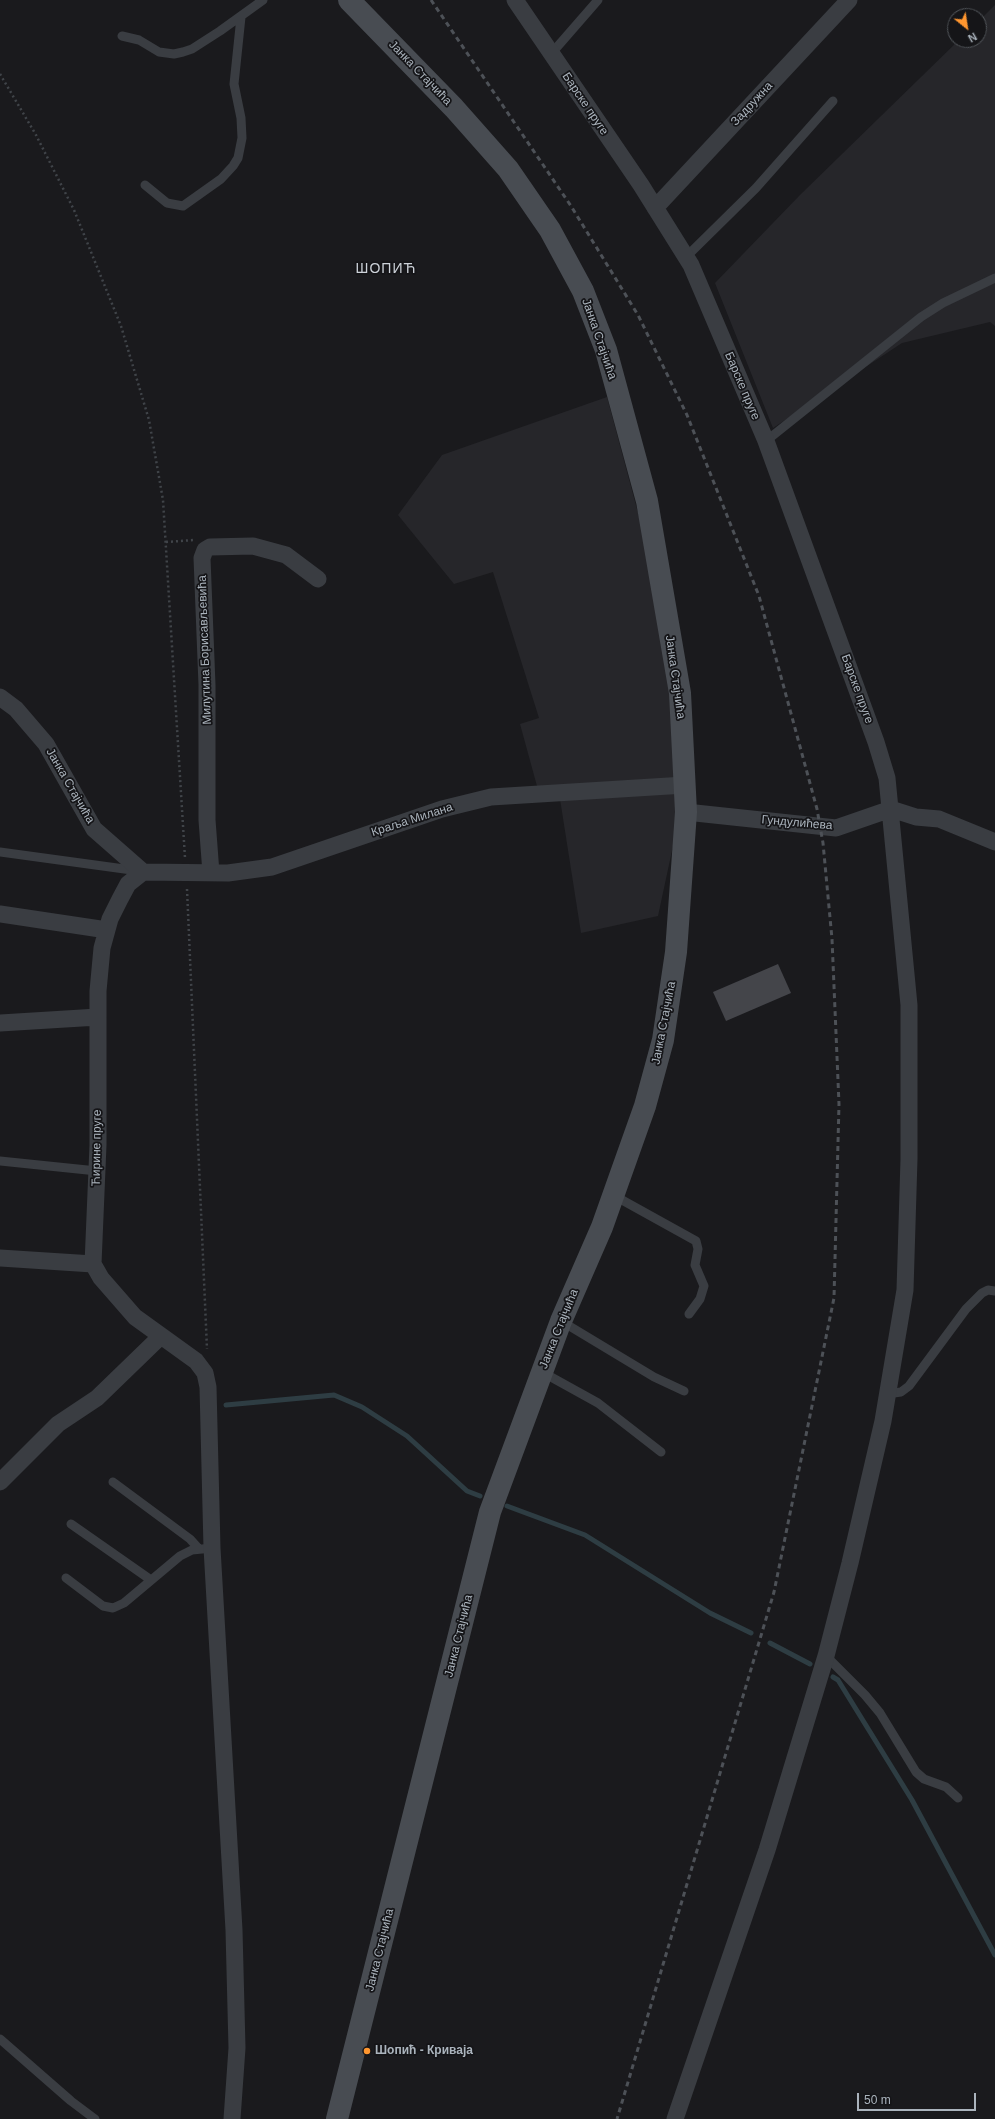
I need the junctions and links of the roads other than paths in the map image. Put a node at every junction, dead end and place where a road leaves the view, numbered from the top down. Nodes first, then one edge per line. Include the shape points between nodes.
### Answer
1 (263, 0) edge
2 (349, 0) edge
3 (514, 0) edge
4 (598, 0) edge
5 (849, 0) edge
6 (241, 17) junction
7 (122, 36) dead end
8 (551, 54) junction
9 (833, 102) dead end
10 (145, 185) dead end
11 (655, 208) junction
12 (686, 257) junction
13 (995, 278) edge
14 (766, 441) junction
15 (318, 579) dead end
16 (0, 697) edge
17 (685, 784) junction
18 (891, 809) junction
19 (686, 812) junction
20 (995, 842) edge
21 (0, 852) edge
22 (143, 872) junction
23 (210, 873) junction
24 (0, 914) edge
25 (107, 930) junction
26 (98, 1017) junction
27 (0, 1023) edge
28 (0, 1161) edge
29 (97, 1171) junction
30 (613, 1195) junction
31 (0, 1258) edge
32 (93, 1264) junction
33 (995, 1291) edge
34 (689, 1314) dead end
35 (561, 1321) junction
36 (160, 1337) junction
37 (542, 1372) junction
38 (684, 1391) dead end
39 (887, 1394) junction
40 (661, 1452) dead end
41 (0, 1482) edge
42 (113, 1482) dead end
43 (71, 1524) dead end
44 (205, 1548) junction
45 (66, 1578) dead end
46 (151, 1580) junction
47 (826, 1656) junction
48 (958, 1798) dead end
49 (0, 2039) edge
50 (95, 2119) edge
51 (232, 2119) edge
52 (337, 2119) edge
53 (675, 2119) edge

1 - 6 lane
2 - 17 street, Јанка Стајчића via 454,108 508,170 550,230 583,291 606,350 647,501 680,693
3 - 8 street, Барске пруге
4 - 8 lane
5 - 11 street, Задружна
6 - 7 lane via 202,43 174,54 159,52 139,40
6 - 10 lane via 234,84 242,138 233,166 221,179 183,206 172,206
8 - 11 street, Барске пруге
9 - 12 lane via 756,188
11 - 12 street, Барске пруге
12 - 14 street, Барске пруге
13 - 14 lane via 943,303 921,317
14 - 18 street, Барске пруге via 876,742 887,778
15 - 23 street, Милутина Борисављевића via 286,554 253,546 210,547 205,550 202,558
16 - 22 street, Јанка Стајчића via 16,709 46,744 94,828
17 - 19 street, Јанка Стајчића
17 - 23 street, Краља Милана via 491,796 442,809 272,866 228,873
18 - 19 street, Гундулићева via 836,828
18 - 20 street via 916,817 939,819
18 - 39 street, Барске пруге via 896,885 910,1005 909,1159 905,1290
19 - 30 street, Јанка Стајчића via 676,952 663,1040 645,1106
21 - 22 lane
22 - 23 street, Краља Милана
22 - 25 street, Ћирине пруге via 128,884
24 - 25 street
25 - 26 street, Ћирине пруге via 102,948
26 - 27 street
26 - 29 street, Ћирине пруге
28 - 29 lane
29 - 32 street, Ћирине пруге
30 - 34 lane via 696,1241 698,1249 695,1265 704,1286 700,1299
30 - 35 street, Јанка Стајчића via 602,1227
31 - 32 street
32 - 36 street via 101,1278 135,1317
33 - 39 lane via 982,1292 966,1309 909,1386 901,1392
35 - 37 street, Јанка Стајчића
35 - 38 lane via 654,1378
36 - 41 street via 97,1398 58,1424
36 - 44 street via 196,1361 205,1373 208,1387
37 - 40 lane via 598,1403
37 - 52 street, Јанка Стајчића via 490,1512
39 - 47 street, Барске пруге via 850,1563
42 - 44 lane
43 - 46 lane
44 - 46 lane via 180,1556
44 - 51 street via 234,1930 237,2048
45 - 46 lane via 103,1606 112,1608 124,1603
47 - 48 lane via 880,1713 916,1772 924,1779 946,1788
47 - 53 street, Барске пруге via 767,1850
49 - 50 lane

